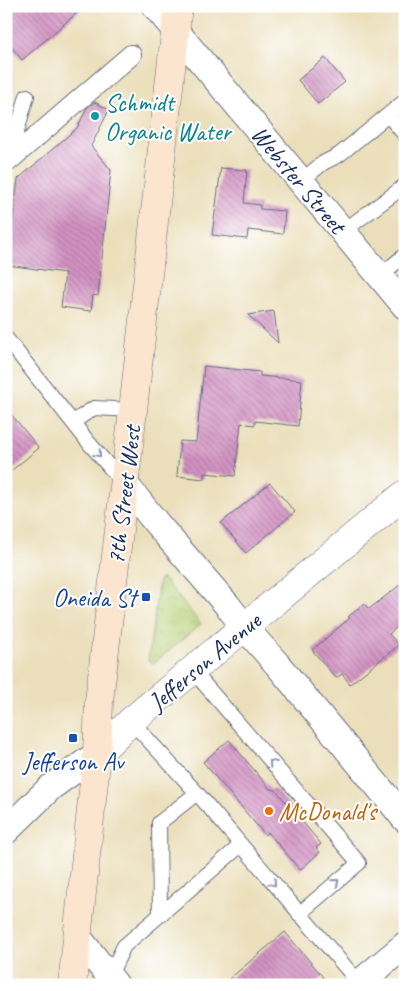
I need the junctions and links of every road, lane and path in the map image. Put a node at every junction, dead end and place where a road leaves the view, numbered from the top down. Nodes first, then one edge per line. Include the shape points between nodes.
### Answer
1 (156, 6) edge
2 (176, 18) edge
3 (132, 55) dead end
4 (27, 96) dead end
5 (405, 101) edge
6 (388, 115) junction
7 (405, 135) edge
8 (6, 156) edge
9 (6, 163) edge
10 (301, 181) junction
11 (405, 185) edge
12 (343, 232) junction
13 (405, 255) edge
14 (380, 276) junction
15 (405, 306) edge
16 (6, 338) edge
17 (133, 410) junction
18 (73, 422) junction
19 (125, 484) junction
20 (405, 494) edge
21 (244, 628) junction
22 (193, 671) junction
23 (131, 721) junction
24 (97, 754) junction
25 (197, 793) junction
26 (405, 819) edge
27 (6, 830) edge
28 (241, 845) junction
29 (299, 914) junction
30 (160, 915) junction
31 (78, 937) junction
32 (405, 945) edge
33 (112, 981) edge
34 (358, 984) edge
35 (72, 985) edge

1 - 2 street, Webster Street
2 - 10 street, Webster Street
2 - 17 main road, 7th Street West
3 - 9 street
4 - 8 lane via 11,152
5 - 6 lane
6 - 7 lane
6 - 10 lane
10 - 12 street, Webster Street
11 - 12 lane
12 - 14 street, Webster Street
13 - 14 lane
14 - 15 street, Webster Street
16 - 18 lane
17 - 18 lane via 94,408
17 - 19 main road, 7th Street West
18 -> 19 lane
19 - 21 street
19 - 24 main road, 7th Street West via 99,701
20 - 21 street, Jefferson Avenue
21 - 22 street, Jefferson Avenue
21 - 26 street
22 - 23 street, Jefferson Avenue
29 -> 22 lane via 359,863
23 - 24 street, Jefferson Avenue
23 - 25 lane
24 - 27 street, Jefferson Avenue via 52,787
24 - 31 main road, 7th Street West
25 - 28 lane
25 - 30 lane via 159,823
28 -> 29 lane
28 - 30 lane
29 - 34 lane
30 - 33 lane via 124,946
31 - 33 street
31 - 35 main road, 7th Street West
32 - 34 street

